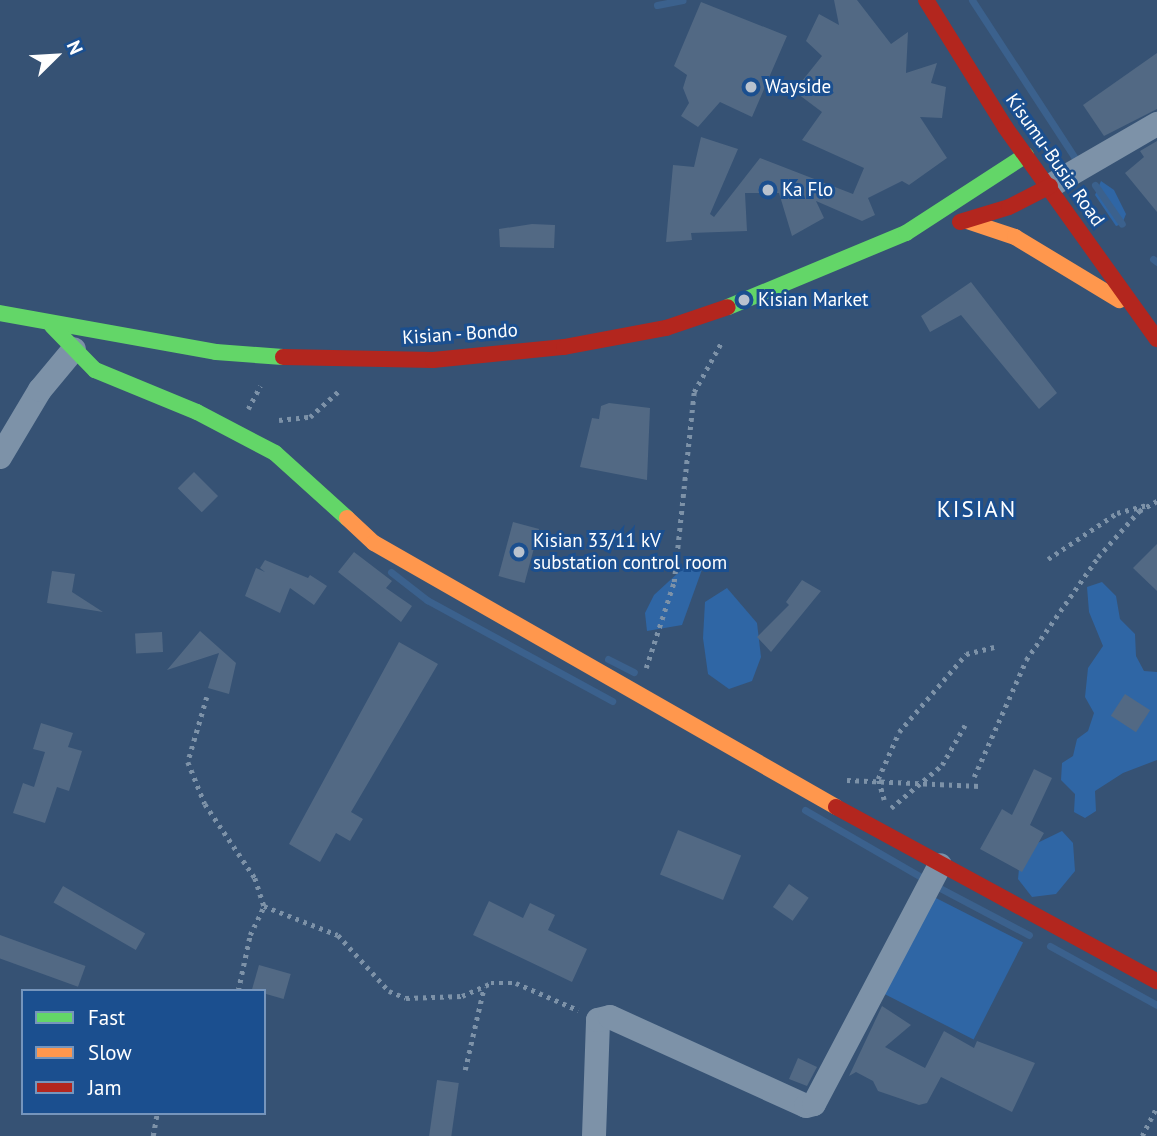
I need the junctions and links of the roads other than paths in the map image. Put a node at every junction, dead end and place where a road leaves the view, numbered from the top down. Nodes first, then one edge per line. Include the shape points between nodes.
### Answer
1 (926, 0) edge
2 (1157, 124) edge
3 (1026, 155) junction
4 (1050, 186) junction
5 (967, 221) junction
6 (906, 233) junction
7 (1132, 309) junction
8 (0, 313) edge
9 (52, 326) junction
10 (1157, 339) edge
11 (74, 349) junction
12 (0, 457) edge
13 (940, 864) junction
14 (1157, 981) edge
15 (594, 1136) edge

1 - 3 main road, Kisumu-Busia Road
2 - 4 street
3 - 4 main road, Kisumu-Busia Road
3 - 6 main road, Kisian - Bondo
4 - 5 main road, Kisian - Bondo
4 - 7 main road, Kisumu-Busia Road
5 - 6 main road, Kisian - Bondo
5 - 7 main road via 1014,237
6 - 9 main road, Kisian - Bondo via 731,307 666,328 564,347 433,360 281,356
7 - 10 main road, Kisumu-Busia Road
8 - 9 main road, Kisian - Bondo
9 - 11 main road
11 - 12 street via 40,390
11 - 13 main road via 95,370 116,382 275,453 374,543
13 - 14 main road
13 - 15 street via 814,1104 806,1106 610,1017 598,1020

